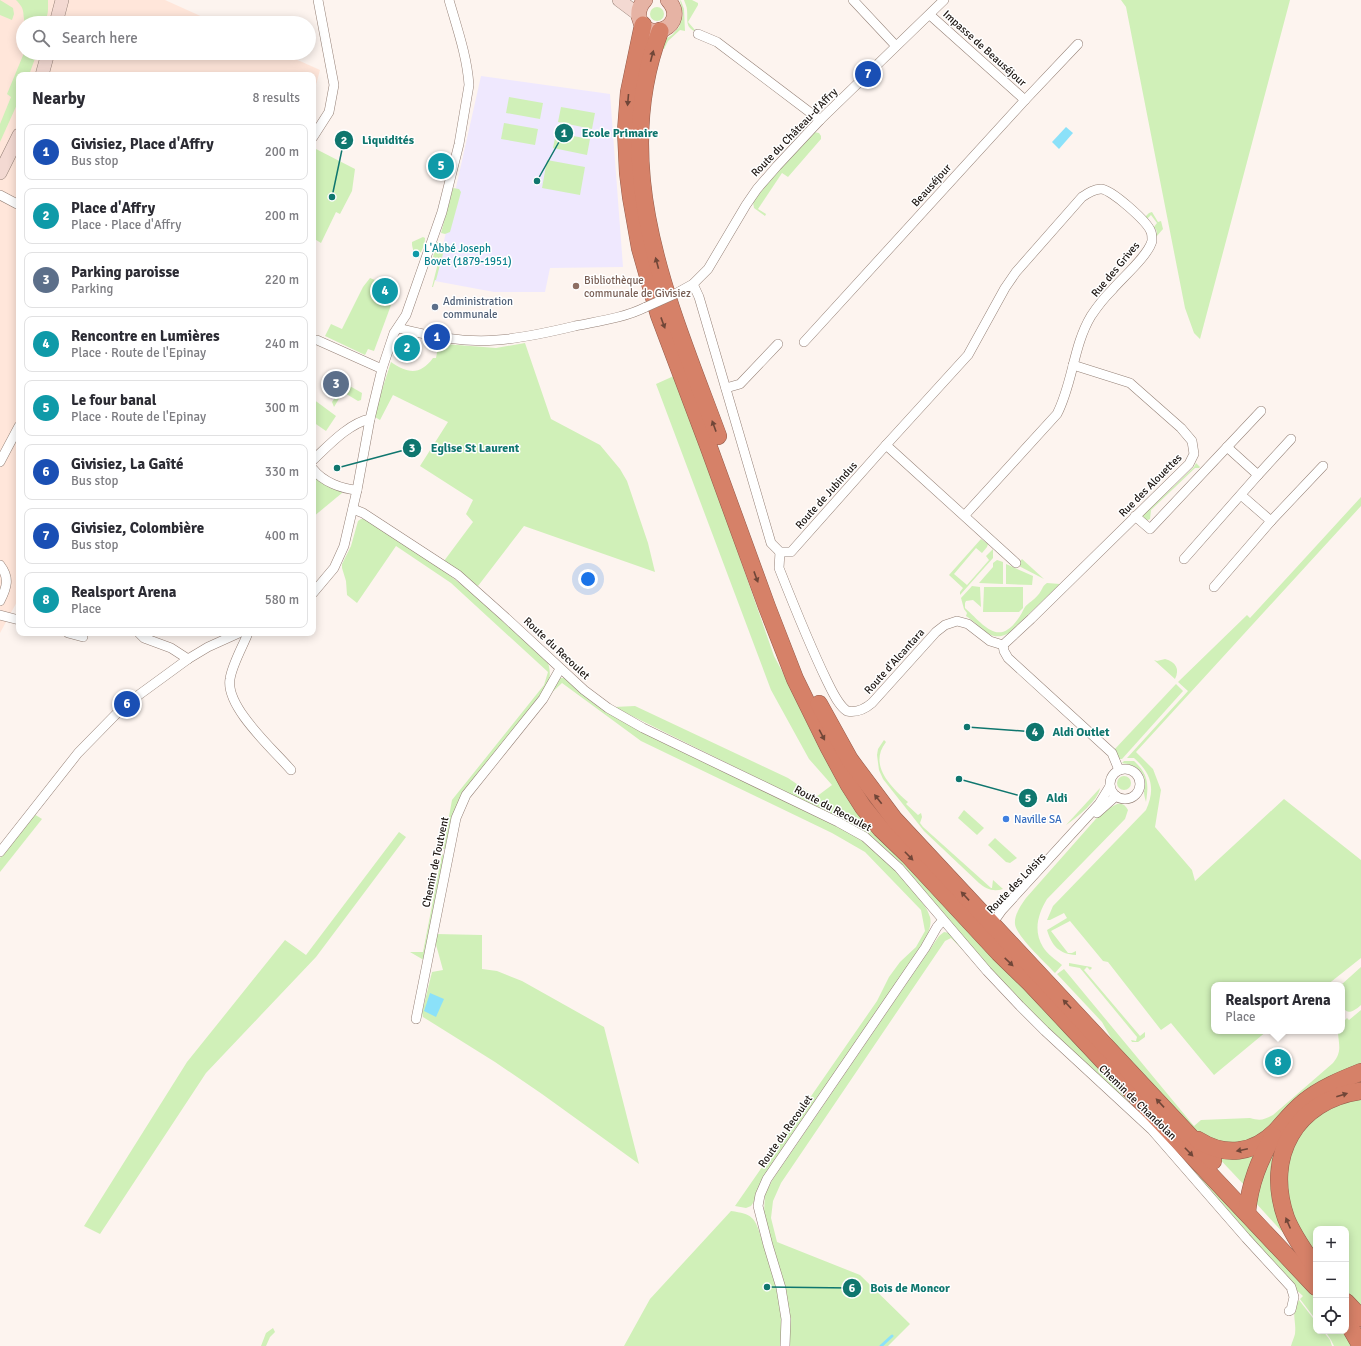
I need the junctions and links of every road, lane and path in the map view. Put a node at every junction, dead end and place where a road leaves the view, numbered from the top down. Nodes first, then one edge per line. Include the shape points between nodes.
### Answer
1 (54, 0) edge
2 (62, 0) edge
3 (318, 0) edge
4 (449, 0) edge
5 (619, 0) edge
6 (645, 0) edge
7 (853, 0) edge
8 (944, 0) edge
9 (671, 1) edge
10 (930, 15) junction
11 (53, 16) edge
12 (58, 16) edge
13 (641, 20) junction
14 (660, 31) junction
15 (698, 34) dead end
16 (1078, 44) dead end
17 (896, 46) junction
18 (46, 60) edge
19 (43, 72) edge
20 (1025, 100) junction
21 (820, 120) junction
22 (316, 132) edge
23 (16, 141) edge
24 (0, 173) edge
25 (0, 195) edge
26 (16, 203) edge
27 (694, 284) junction
28 (398, 328) junction
29 (317, 340) dead end
30 (804, 342) dead end
31 (778, 344) dead end
32 (1073, 365) junction
33 (382, 369) junction
34 (726, 388) junction
35 (1261, 411) dead end
36 (370, 419) junction
37 (16, 432) edge
38 (1291, 439) dead end
39 (886, 445) junction
40 (1227, 447) junction
41 (316, 457) edge
42 (0, 462) edge
43 (1323, 466) dead end
44 (316, 472) edge
45 (1258, 475) junction
46 (357, 490) junction
47 (1241, 495) junction
48 (353, 509) junction
49 (965, 515) junction
50 (1135, 516) junction
51 (1271, 521) junction
52 (780, 552) junction
53 (1184, 559) dead end
54 (1016, 563) dead end
55 (0, 565) edge
56 (1214, 587) dead end
57 (316, 589) edge
58 (0, 601) edge
59 (0, 615) edge
60 (16, 619) edge
61 (79, 636) edge
62 (142, 636) edge
63 (232, 636) edge
64 (247, 636) edge
65 (83, 637) dead end
66 (1003, 645) junction
67 (188, 659) junction
68 (560, 669) junction
69 (291, 770) dead end
70 (1119, 770) junction
71 (1110, 786) junction
72 (1116, 796) junction
73 (0, 852) edge
74 (943, 920) junction
75 (987, 929) junction
76 (416, 1019) dead end
77 (1361, 1072) edge
78 (1361, 1090) edge
79 (1186, 1131) junction
80 (1276, 1131) junction
81 (1247, 1206) junction
82 (1313, 1265) edge
83 (1313, 1266) edge
84 (1313, 1283) edge
85 (1349, 1305) edge
86 (1291, 1311) dead end
87 (1361, 1318) edge
88 (1349, 1323) edge
89 (1349, 1325) edge
90 (1361, 1335) edge
91 (785, 1346) edge
92 (1361, 1346) edge

1 - 11 main road
2 - 12 main road
3 - 22 street via 334,85 329,112
4 - 28 street via 468,75 468,97 442,212 406,315
5 - 13 main road
6 - 13 main road via 640,8
7 - 17 street
8 - 10 street, Route du Château-d'Affry
9 - 14 main road via 674,10 673,21
10 - 17 street, Route du Château-d'Affry
10 - 20 street, Impasse de Beauséjour
13 - 14 main road via 649,30
13 -> 75 highway via 629,92 626,131 630,198 640,248 659,315 770,614 795,679 862,807 881,829
75 -> 14 highway via 863,779 821,708 795,649 680,332 660,274 649,231 642,186 640,134 646,82
15 - 21 street via 717,42
16 - 20 street, Beauséjour
17 - 21 street, Route du Château-d'Affry
18 - 19 main road
20 - 30 street, Beauséjour
21 - 27 street, Route du Château-d'Affry via 757,189 708,269
23 - 24 main road
25 - 26 street
27 - 28 street, Route du Château-d'Affry, bridge via 635,312 527,337 497,341 469,340 437,337
27 - 34 street
28 - 33 street
29 - 33 street
31 - 34 street via 740,384
32 - 39 street, Rue des Grives via 1082,334 1092,315 1148,250 1152,240 1151,231 1145,222 1115,196 1101,189 1091,191 1082,197 1016,272 968,355
32 - 49 street, Rue des Grives via 1064,400 1057,414
32 - 50 street, Rue des Alouettes via 1130,383 1192,441 1194,454 1189,464
33 - 36 street
34 - 52 street via 771,543
35 - 40 street
36 - 41 street via 362,420 339,436
36 - 46 street
37 - 42 street
38 - 45 street
39 - 49 street
39 - 52 street, Route de Jubindus via 791,552
40 - 45 street
40 - 50 street via 1150,529
43 - 51 street
44 - 46 street via 338,486
45 - 47 street
46 - 48 street
47 - 51 street
47 - 53 street
48 - 57 street via 344,546 334,568
48 - 68 street, Route du Recoulet via 458,575
49 - 54 street
50 - 66 street, Rue des Alouettes
51 - 56 street
52 - 66 street, Route d'Alcantara via 779,568 817,661 832,690 847,711 863,709 872,703 945,625 957,622 968,624 990,641
55 - 58 street via 5,572 6,582 6,589
59 - 60 street
61 - 65 street
62 - 67 street via 171,648
63 - 67 street
64 - 69 street via 230,679 232,696 243,717
66 - 70 street via 1008,658 1112,752
67 - 73 street via 127,704 97,732
68 - 74 street, Route du Recoulet via 608,708 643,728 865,837 899,868
68 - 76 street, Chemin de Toutvent via 543,699 466,795 456,818
70 - 71 street, Route des Loisirs via 1112,775
70 - 72 street via 1133,771 1137,774 1140,784 1133,796
71 - 72 street
71 - 75 street, Route des Loisirs via 1098,804
72 - 75 street, Route des Loisirs via 1099,810 1025,894
74 - 86 street, Chemin de Chandolan via 1040,1026 1157,1135 1291,1287 1294,1297
74 - 91 street, Route du Recoulet via 767,1179 760,1195 759,1212 781,1288 786,1319
79 -> 75 highway
75 -> 81 highway via 1035,988
77 - 80 highway via 1312,1096
82 -> 78 highway via 1297,1241 1281,1201 1279,1182 1282,1155 1300,1120 1312,1109 1329,1099
80 -> 79 highway via 1252,1147 1234,1151 1220,1150 1205,1144
79 - 81 highway
80 - 81 highway via 1259,1164
81 - 83 highway
81 - 84 highway
85 - 87 highway
88 - 90 highway
89 - 92 highway

